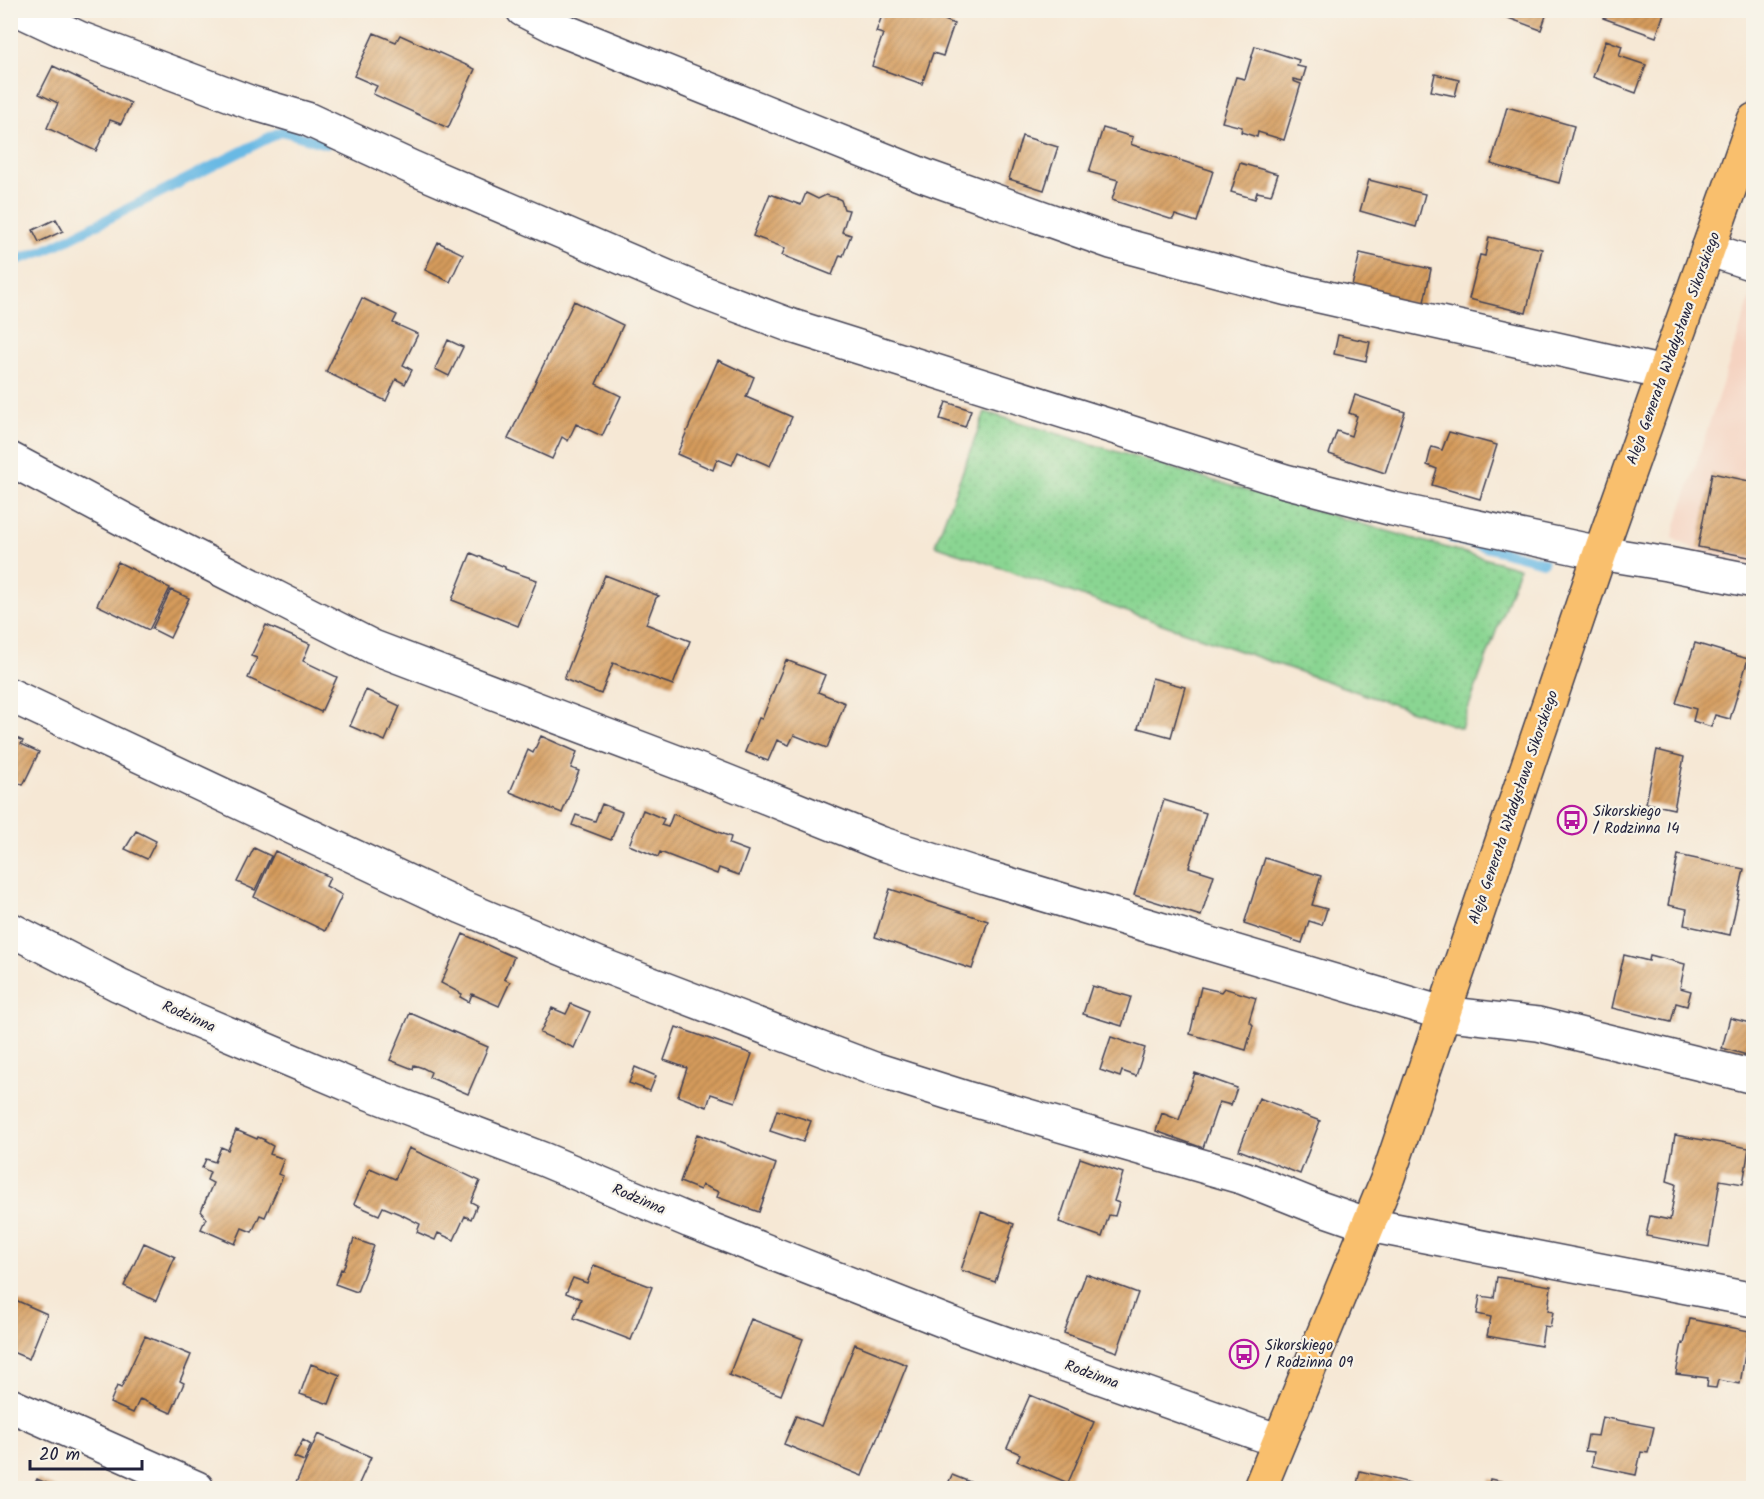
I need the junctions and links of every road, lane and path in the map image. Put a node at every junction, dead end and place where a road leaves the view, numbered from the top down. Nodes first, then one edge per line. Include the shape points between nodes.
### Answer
1 (19, 10) edge
2 (523, 10) edge
3 (1754, 120) edge
4 (1708, 249) junction
5 (1754, 263) edge
6 (1664, 373) junction
7 (10, 459) edge
8 (1600, 553) junction
9 (1754, 581) edge
10 (10, 695) edge
11 (10, 929) edge
12 (1442, 1013) junction
13 (1754, 1077) edge
14 (1369, 1225) junction
15 (1754, 1300) edge
16 (10, 1405) edge
17 (1279, 1441) junction
18 (197, 1488) edge
19 (1260, 1488) edge

1 - 8 street via 89,42 306,119 691,288 792,326 1285,481 1393,510
2 - 6 street via 573,34 925,176 1111,242 1296,291
3 - 4 main road, Aleja Generała Władysława Sikorskiego
4 - 5 street
4 - 6 main road, Aleja Generała Władysława Sikorskiego
6 - 8 main road, Aleja Generała Władysława Sikorskiego
7 - 12 street via 373,647 880,843
8 - 9 street
8 - 12 main road, Aleja Generała Władysława Sikorskiego
10 - 14 street via 462,907 599,964 874,1069 1244,1178
11 - 17 street, Rodzinna via 119,985 366,1092 962,1328
12 - 13 street via 1538,1024
12 - 14 main road, Aleja Generała Władysława Sikorskiego
14 - 15 street
14 - 17 main road, Aleja Generała Władysława Sikorskiego
16 - 18 street
17 - 19 main road, Aleja Generała Władysława Sikorskiego

